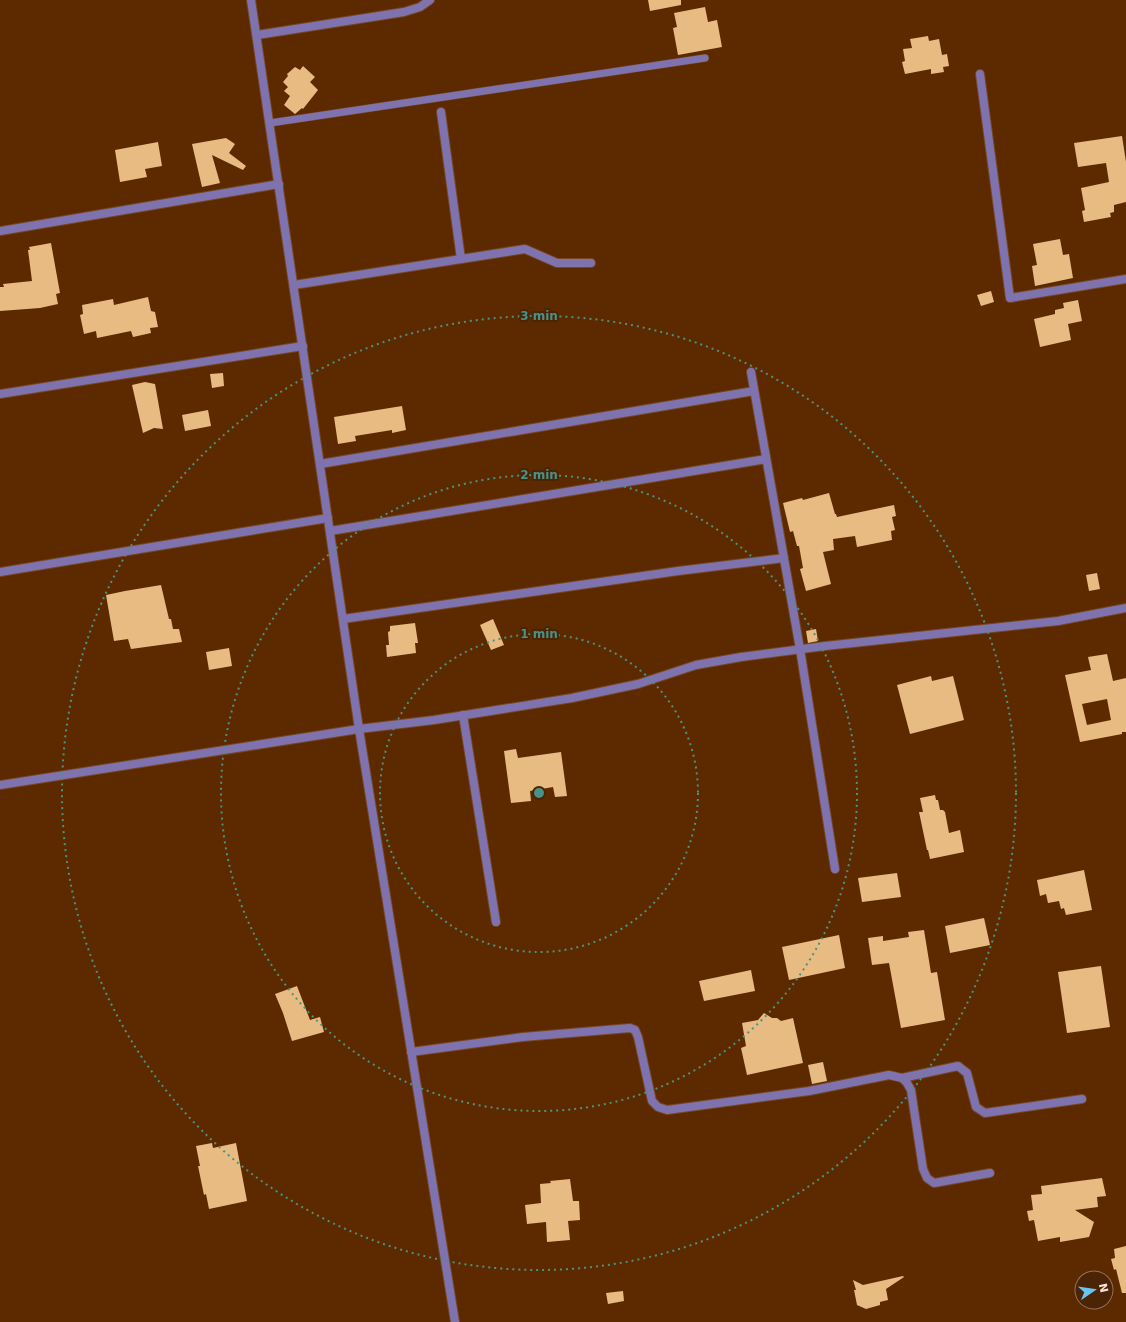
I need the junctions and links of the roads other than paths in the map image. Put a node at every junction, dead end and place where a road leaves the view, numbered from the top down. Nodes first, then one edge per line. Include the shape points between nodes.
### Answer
1 (251, 0) edge
2 (430, 0) edge
3 (256, 35) junction
4 (705, 58) dead end
5 (980, 74) dead end
6 (441, 112) dead end
7 (270, 123) junction
8 (279, 184) junction
9 (0, 231) edge
10 (461, 259) junction
11 (591, 263) dead end
12 (1126, 279) edge
13 (294, 285) junction
14 (303, 346) junction
15 (751, 372) dead end
16 (754, 391) junction
17 (0, 394) edge
18 (766, 459) junction
19 (320, 464) junction
20 (328, 518) junction
21 (330, 531) junction
22 (784, 558) junction
23 (0, 572) edge
24 (1126, 608) edge
25 (343, 619) junction
26 (800, 649) junction
27 (463, 715) junction
28 (360, 729) junction
29 (0, 785) edge
30 (835, 869) dead end
31 (496, 922) dead end
32 (411, 1052) junction
33 (902, 1078) junction
34 (1082, 1099) dead end
35 (990, 1173) dead end
36 (455, 1322) edge

1 - 3 street
2 - 3 street via 420,7 404,12
3 - 7 street
4 - 7 lane
5 - 12 street via 1010,298
6 - 10 street
7 - 8 street
8 - 9 street
8 - 13 street
10 - 11 street via 525,249 557,263
10 - 13 street
13 - 14 street
14 - 17 street
14 - 19 street
15 - 16 street
16 - 18 street
16 - 19 street
18 - 21 street
18 - 22 street
19 - 20 street
20 - 21 street
20 - 23 street
21 - 25 street
22 - 25 street
22 - 26 street
24 - 26 street via 1058,621
25 - 28 street
26 - 27 street via 696,664 638,684 604,692
26 - 30 street
27 - 28 street
27 - 31 street
28 - 29 street
28 - 32 street
32 - 33 street via 523,1037 630,1028 636,1030 652,1101 658,1108 667,1110 809,1091 889,1075
32 - 36 street
33 - 34 street via 958,1066 967,1073 976,1107 985,1113
33 - 35 street via 911,1090 923,1169 927,1178 934,1183

